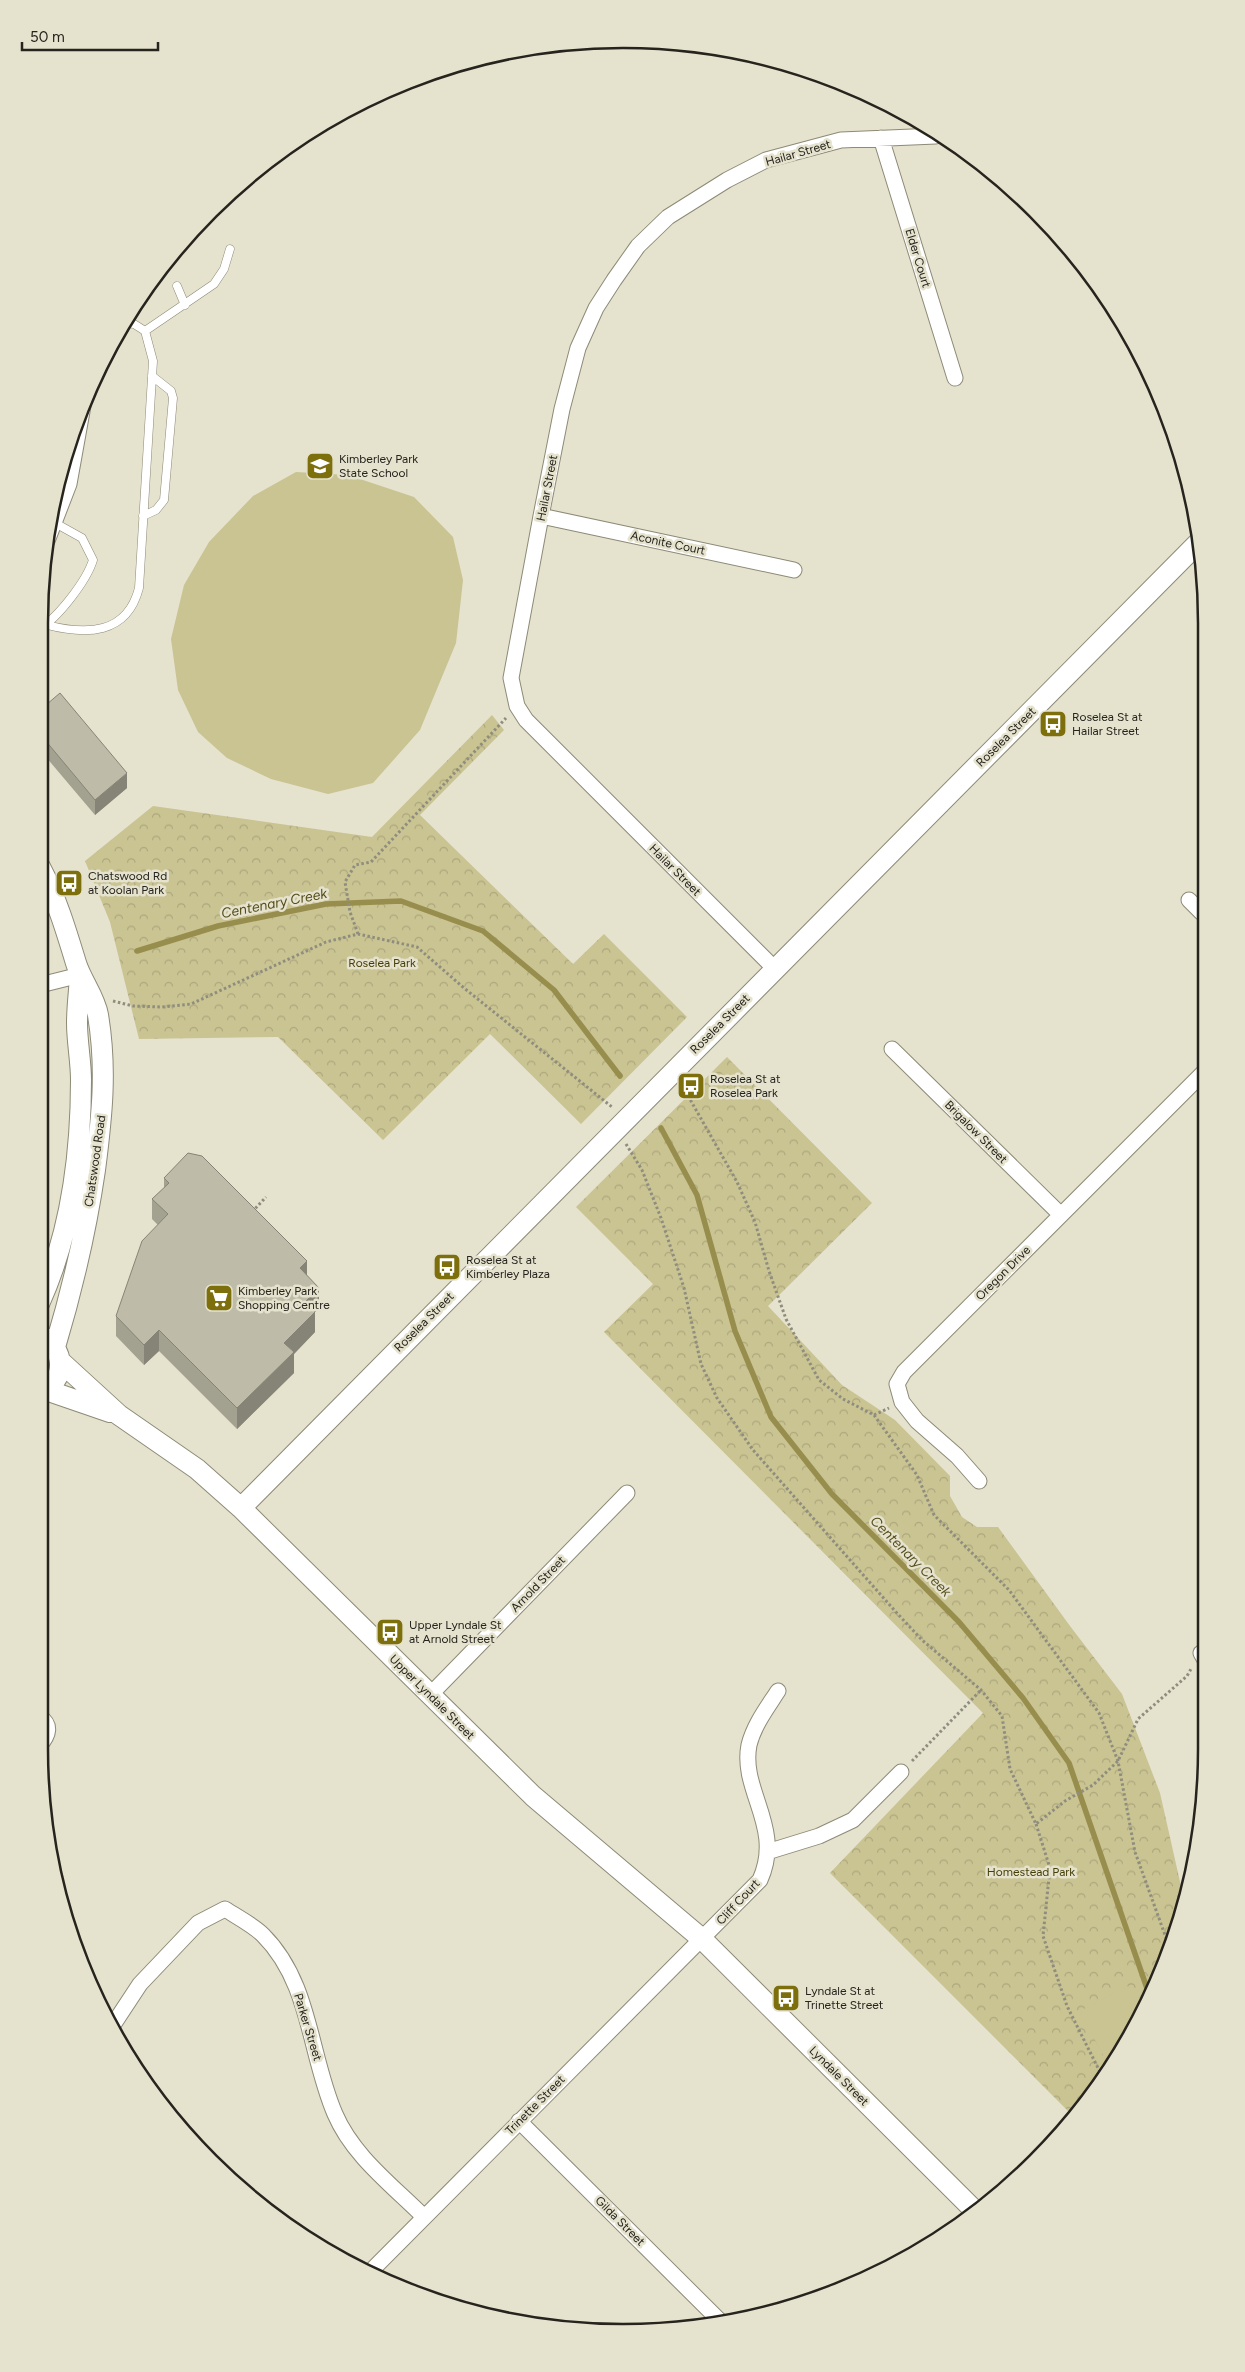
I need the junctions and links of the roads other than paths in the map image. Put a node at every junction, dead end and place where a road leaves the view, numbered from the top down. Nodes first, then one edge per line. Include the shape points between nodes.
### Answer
1 (929, 136) edge
2 (881, 138) junction
3 (230, 250) dead end
4 (177, 286) dead end
5 (185, 305) junction
6 (132, 324) edge
7 (145, 331) junction
8 (152, 376) junction
9 (955, 378) dead end
10 (76, 444) edge
11 (58, 514) edge
12 (143, 516) junction
13 (541, 516) junction
14 (56, 524) edge
15 (1193, 548) edge
16 (794, 570) dead end
17 (48, 620) edge
18 (48, 627) edge
19 (48, 884) edge
20 (1189, 900) dead end
21 (1198, 909) edge
22 (775, 969) junction
23 (82, 980) junction
24 (48, 984) edge
25 (892, 1049) dead end
26 (1198, 1078) edge
27 (104, 1104) junction
28 (79, 1114) junction
29 (101, 1124) junction
30 (1061, 1215) junction
31 (48, 1277) edge
32 (52, 1348) edge
33 (48, 1387) edge
34 (48, 1393) edge
35 (119, 1415) junction
36 (979, 1481) dead end
37 (626, 1494) dead end
38 (241, 1508) junction
39 (778, 1691) dead end
40 (429, 1696) junction
41 (901, 1772) road end
42 (767, 1852) junction
43 (702, 1939) junction
44 (116, 2021) edge
45 (519, 2121) junction
46 (971, 2207) edge
47 (424, 2217) junction
48 (374, 2268) edge
49 (716, 2317) edge

1 - 2 street, Hailar Street
2 - 9 street, Elder Court
2 - 13 street, Hailar Street via 841,140 766,160 689,202 638,246 596,308 578,348 562,409
3 - 5 lane via 224,269 214,284
4 - 5 lane
5 - 7 lane
6 - 7 lane
7 - 8 lane via 153,361
8 - 12 lane
8 - 12 lane via 171,391 173,398 164,500 156,510
10 - 11 street via 69,484
12 - 18 lane via 139,588 127,612 104,629 91,631
13 - 16 street, Aconite Court
13 - 22 street, Hailar Street via 511,678 517,706 526,720
14 - 17 lane via 82,538 93,560 89,573
15 - 22 street, Roselea Street
19 - 23 street, Chatswood Road
20 - 21 street
22 - 38 street, Roselea Street
23 - 24 street
23 - 27 street, Chatswood Road via 98,1013
23 - 28 street, Chatswood Road via 77,1024 81,1079
25 - 30 street, Brigalow Street
26 - 30 street, Oregon Drive
27 - 28 street
27 - 29 street, Chatswood Road
28 - 29 street
28 - 31 street, Chatswood Road via 65,1226
29 - 32 street, Chatswood Road via 78,1267
30 - 36 street, Oregon Drive via 904,1372 898,1384 902,1402 917,1421 957,1456
32 - 33 street, Chatswood Road via 58,1378
32 - 35 street, Upper Lyndale Street
34 - 35 street, Upper Lyndale Street
35 - 38 street, Upper Lyndale Street via 197,1469
37 - 40 street, Arnold Street
38 - 40 street, Upper Lyndale Street
39 - 42 street, Cliff Court via 757,1723 749,1746 750,1776 765,1823
40 - 43 street, Upper Lyndale Street via 533,1796
41 - 42 street via 853,1820 819,1836
42 - 43 street, Cliff Court via 766,1867 760,1880
43 - 45 street, Trinette Street
43 - 46 street, Lyndale Street
44 - 47 street, Parker Street via 147,1977 198,1923 225,1909 262,1934 286,1964 303,2002 335,2114 354,2148
45 - 47 street, Trinette Street
45 - 49 street, Gilda Street
47 - 48 street, Trinette Street

